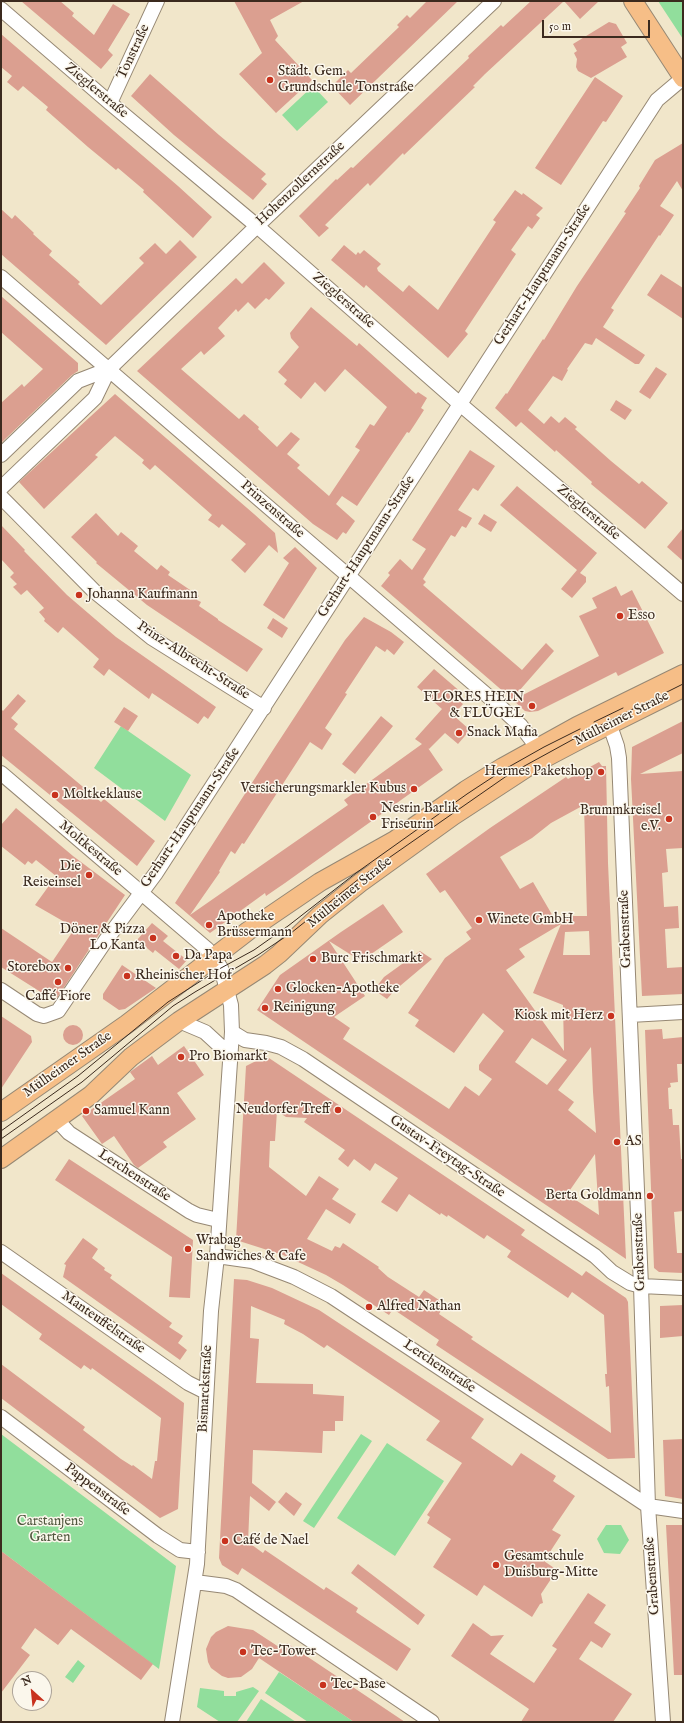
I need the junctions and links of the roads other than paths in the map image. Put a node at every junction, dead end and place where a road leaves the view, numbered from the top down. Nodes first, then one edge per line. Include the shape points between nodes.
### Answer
1 (157, 1) edge
2 (494, 1) edge
3 (633, 1) edge
4 (1, 9) edge
5 (683, 78) edge
6 (110, 103) junction
7 (257, 226) junction
8 (1, 277) edge
9 (109, 369) junction
10 (460, 404) junction
11 (1, 455) edge
12 (1, 488) edge
13 (1, 497) edge
14 (348, 575) junction
15 (683, 594) edge
16 (683, 674) edge
17 (683, 688) edge
18 (264, 708) junction
19 (607, 719) junction
20 (538, 747) junction
21 (1, 773) edge
22 (141, 892) junction
23 (214, 957) junction
24 (1, 990) edge
25 (228, 990) junction
26 (683, 1012) edge
27 (630, 1015) junction
28 (180, 1021) junction
29 (231, 1044) junction
30 (1, 1112) edge
31 (57, 1120) junction
32 (1, 1159) edge
33 (218, 1220) junction
34 (1, 1252) edge
35 (216, 1256) junction
36 (642, 1286) junction
37 (683, 1288) edge
38 (206, 1392) junction
39 (1, 1417) edge
40 (648, 1506) junction
41 (683, 1511) edge
42 (198, 1552) junction
43 (195, 1582) junction
44 (172, 1722) edge
45 (432, 1722) edge
46 (663, 1722) edge

1 - 6 street, Tonstraße
2 - 7 street, Hohenzollernstraße
3 - 5 main road
4 - 6 street, Zieglerstraße
5 - 10 street, Gerhart-Hauptmann-Straße via 657,100
6 - 7 street, Zieglerstraße
7 - 9 street, Hohenzollernstraße
7 - 10 street, Zieglerstraße
8 - 9 street, Prinzenstraße
9 - 11 street, Hohenzollernstraße via 78,381
9 - 12 street, Hohenzollernstraße via 95,398
9 - 14 street, Prinzenstraße
10 - 14 street, Gerhart-Hauptmann-Straße
10 - 15 street, Zieglerstraße
13 - 18 street, Prinz-Albrecht-Straße via 94,591 152,638
14 - 18 street, Gerhart-Hauptmann-Straße
14 - 20 street, Prinzenstraße via 496,703 521,726
16 - 19 main road, Mülheimer Straße
17 - 19 main road, Mülheimer Straße
18 - 22 street, Gerhart-Hauptmann-Straße
19 - 20 main road, Mülheimer Straße
19 - 25 main road, Mülheimer Straße via 453,816 360,883 320,915 279,954
19 - 27 street, Grabenstraße via 619,758
20 - 23 main road, Mülheimer Straße via 466,790 395,840 320,882
21 - 22 street, Moltkestraße
22 - 23 street, Moltkestraße via 196,938
22 - 24 street, Gerhart-Hauptmann-Straße via 58,1011 51,1015 37,1014
23 - 25 street, Bismarckstraße via 221,968
23 - 30 main road, Mülheimer Straße via 139,1015
25 - 28 main road, Mülheimer Straße
25 - 29 street, Bismarckstraße via 232,1005
26 - 27 street
27 - 36 street, Grabenstraße
28 - 29 street
28 - 31 main road, Mülheimer Straße via 131,1057 91,1095
29 - 33 street, Bismarckstraße
29 - 36 street, Gustav-Freytag-Straße via 245,1040 266,1042 282,1047 303,1059 595,1256 612,1272 630,1283
31 - 32 main road, Mülheimer Straße
31 - 33 street, Lerchenstraße via 69,1133 189,1211
33 - 35 street, Bismarckstraße
34 - 38 street, Manteuffelstraße via 188,1383
35 - 38 street, Bismarckstraße
35 - 40 street, Lerchenstraße via 252,1261 294,1277 331,1296
36 - 37 street, Gustav-Freytag-Straße
36 - 40 street, Grabenstraße
38 - 42 street, Bismarckstraße
39 - 42 street, Pappenstraße via 158,1536 180,1550
40 - 41 street
40 - 46 street, Grabenstraße
42 - 43 street, Bismarckstraße
43 - 44 street, Bismarckstraße
43 - 45 street via 226,1586 236,1590

